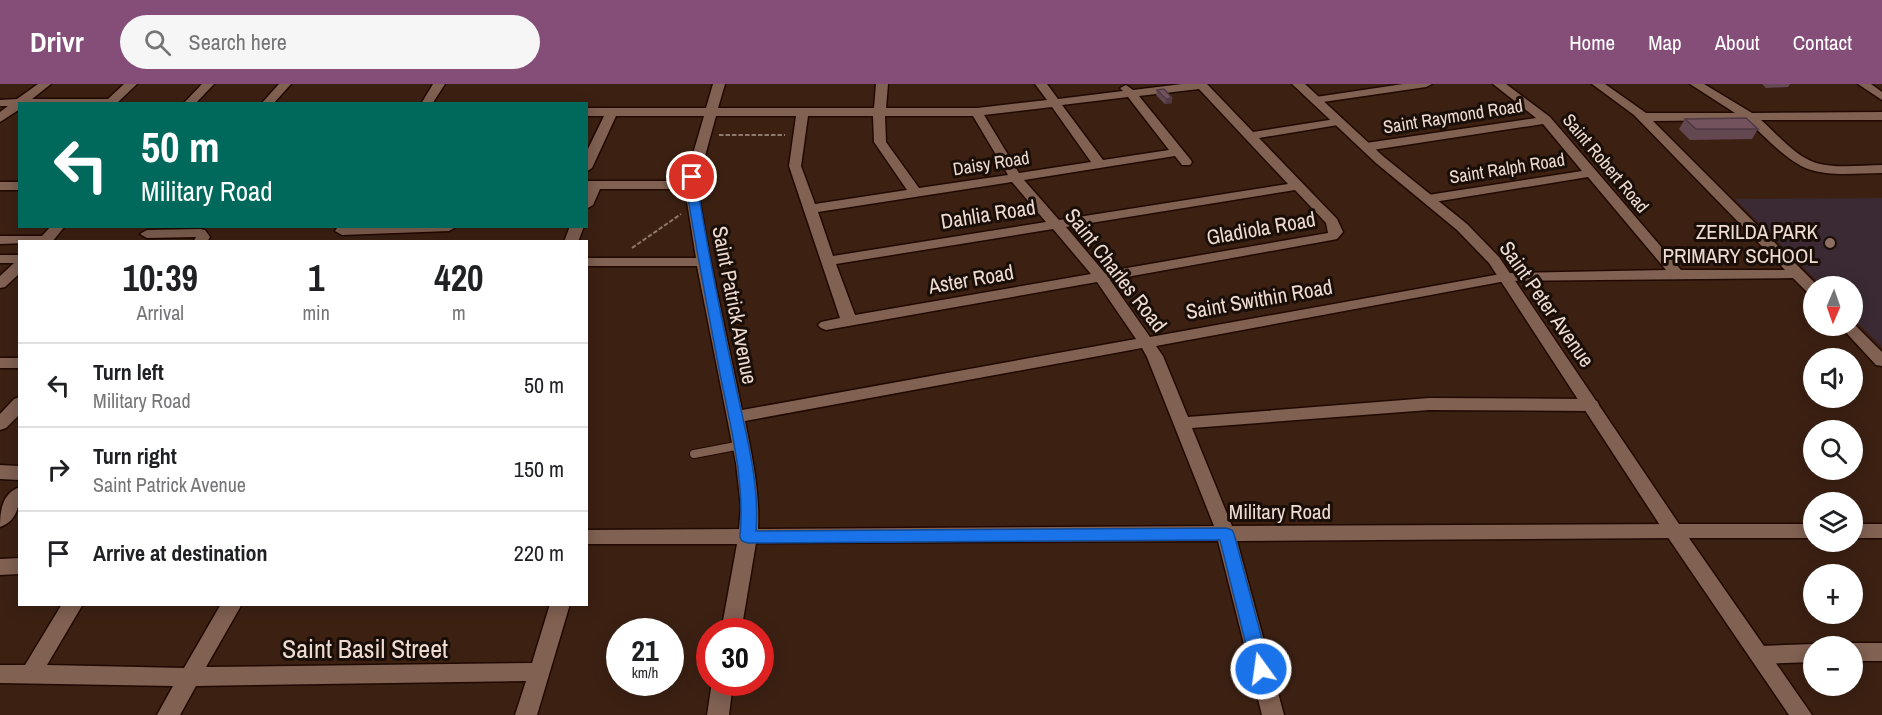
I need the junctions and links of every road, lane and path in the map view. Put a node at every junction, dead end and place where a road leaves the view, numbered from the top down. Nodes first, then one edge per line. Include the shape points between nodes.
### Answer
1 (45, 84) edge
2 (131, 84) edge
3 (208, 84) edge
4 (285, 84) edge
5 (439, 84) edge
6 (719, 84) edge
7 (882, 84) edge
8 (1041, 84) edge
9 (1122, 84) edge
10 (1298, 84) edge
11 (1426, 84) edge
12 (1499, 84) edge
13 (1598, 84) edge
14 (1696, 84) edge
15 (1864, 84) edge
16 (1201, 85) edge
17 (1131, 94) junction
18 (1882, 98) edge
19 (1316, 100) junction
20 (21, 102) edge
21 (110, 102) edge
22 (190, 102) edge
23 (268, 102) edge
24 (427, 102) edge
25 (0, 103) edge
26 (18, 103) edge
27 (18, 104) edge
28 (1055, 104) junction
29 (612, 111) junction
30 (710, 111) junction
31 (803, 111) junction
32 (880, 111) junction
33 (588, 112) edge
34 (977, 112) junction
35 (1882, 116) edge
36 (1644, 117) junction
37 (1750, 117) junction
38 (0, 118) edge
39 (1546, 120) junction
40 (1338, 121) junction
41 (703, 135) junction
42 (798, 135) junction
43 (1250, 136) junction
44 (1366, 147) junction
45 (588, 164) edge
46 (1100, 165) junction
47 (1882, 169) edge
48 (1591, 173) junction
49 (1016, 178) junction
50 (591, 185) edge
51 (691, 185) junction
52 (1298, 186) junction
53 (916, 193) junction
54 (1428, 199) junction
55 (694, 205) junction
56 (810, 210) junction
57 (1056, 225) junction
58 (57, 228) edge
59 (422, 228) edge
60 (342, 231) dead end
61 (147, 234) dead end
62 (0, 240) edge
63 (18, 240) edge
64 (46, 240) edge
65 (202, 240) edge
66 (0, 259) edge
67 (18, 259) edge
68 (827, 261) junction
69 (588, 262) edge
70 (610, 262) junction
71 (704, 262) junction
72 (18, 267) edge
73 (1797, 273) junction
74 (1677, 274) junction
75 (1506, 277) junction
76 (1101, 278) junction
77 (1803, 279) edge
78 (0, 284) edge
79 (849, 321) junction
80 (826, 325) dead end
81 (1858, 336) edge
82 (1146, 341) junction
83 (1882, 361) edge
84 (0, 363) edge
85 (18, 363) edge
86 (1591, 405) junction
87 (18, 406) edge
88 (735, 417) junction
89 (1183, 423) junction
90 (0, 424) edge
91 (741, 445) junction
92 (694, 454) dead end
93 (0, 472) edge
94 (18, 473) edge
95 (18, 497) edge
96 (0, 520) edge
97 (1674, 531) junction
98 (1803, 531) edge
99 (1863, 531) edge
100 (1882, 531) edge
101 (1226, 534) junction
102 (588, 537) edge
103 (748, 537) junction
104 (18, 566) edge
105 (0, 567) edge
106 (72, 606) edge
107 (231, 606) edge
108 (559, 606) edge
109 (734, 618) edge
110 (1863, 652) edge
111 (1882, 652) edge
112 (1803, 653) edge
113 (1760, 654) junction
114 (539, 672) junction
115 (0, 674) edge
116 (31, 675) junction
117 (190, 677) junction
118 (721, 696) edge
119 (168, 715) edge
120 (526, 715) edge
121 (718, 715) edge
122 (1273, 715) edge
123 (1800, 715) edge

1 - 20 street
2 - 21 street
3 - 22 street
4 - 23 street
5 - 24 street
6 - 30 street, Saint Patrick Avenue
7 - 32 street
8 - 28 street
9 - 17 street, Daisy Road
10 - 19 street, Saint Peter Avenue
11 - 19 street
12 - 39 street, Saint Robert Road
13 - 36 street
14 - 37 street
15 - 18 street
16 - 17 street
16 - 43 street, Gladiola Road
17 - 28 street
17 - 46 street, Daisy Road via 1182,157
19 - 40 street, Saint Peter Avenue
25 - 26 street
27 - 38 street
28 - 34 street
28 - 46 street
29 - 30 street
29 - 33 street
29 - 45 street
30 - 31 street
30 - 41 street, Saint Patrick Avenue
31 - 32 street
31 - 42 street
32 - 34 street
32 - 53 street via 880,142
34 - 49 street, Saint Charles Road
35 - 37 street
36 - 37 street
36 - 73 street
37 - 47 street via 1811,166
39 - 44 street, Saint Raymond Road
39 - 48 street, Saint Robert Road
40 - 43 street
40 - 44 street, Saint Peter Avenue
41 - 42 path
41 - 51 street, Saint Patrick Avenue
42 - 56 street via 795,166
43 - 52 street, Gladiola Road
44 - 54 street, Saint Peter Avenue
46 - 49 street, Daisy Road
48 - 54 street, Saint Ralph Road
48 - 74 street, Saint Robert Road
49 - 53 street, Daisy Road
49 - 57 street, Saint Charles Road
50 - 51 street
51 - 55 street, Saint Patrick Avenue
52 - 57 street, Dahlia Road
52 - 76 street, Gladiola Road via 1332,222 1336,232 1332,236
53 - 56 street, Daisy Road
54 - 75 street, Saint Peter Avenue via 1462,227
55 - 70 path
55 - 71 street, Saint Patrick Avenue
56 - 68 street
57 - 68 street, Dahlia Road
57 - 76 street, Saint Charles Road
58 - 64 street
59 - 60 street
61 - 65 street via 200,233
62 - 63 street
66 - 67 street
68 - 79 street
69 - 70 street
70 - 71 street
71 - 88 street, Saint Patrick Avenue
72 - 78 street
73 - 74 street, Saint Swithin Road
73 - 77 street
74 - 75 street, Saint Swithin Road
75 - 82 street, Saint Swithin Road
75 - 86 street, Saint Peter Avenue
76 - 79 street, Aster Road
76 - 82 street, Saint Charles Road
79 - 80 street, Aster Road
81 - 83 street
82 - 88 street, Saint Swithin Road
82 - 89 street, Saint Charles Road
84 - 85 street
86 - 89 street via 1429,404
86 - 97 street, Saint Peter Avenue
87 - 90 street
88 - 91 street, Saint Patrick Avenue
89 - 101 street, Saint Charles Road
91 - 92 lane
91 - 103 street, Saint Patrick Avenue via 750,507
93 - 94 street
95 - 96 street
97 - 98 street, Military Road
97 - 101 street, Military Road
97 - 113 street, Saint Peter Avenue
99 - 100 street
101 - 103 street, Military Road
101 - 122 street, Saint Charles Road
102 - 103 street, Military Road
103 - 109 street, Saint Patrick Avenue
104 - 105 street
106 - 116 street
107 - 117 street
108 - 114 street
110 - 111 street
112 - 113 street
113 - 123 street, Saint Peter Avenue
114 - 117 street, Saint Basil Street
114 - 120 street
115 - 116 street, Saint Basil Street
116 - 117 street, Saint Basil Street
117 - 119 street
118 - 121 street

